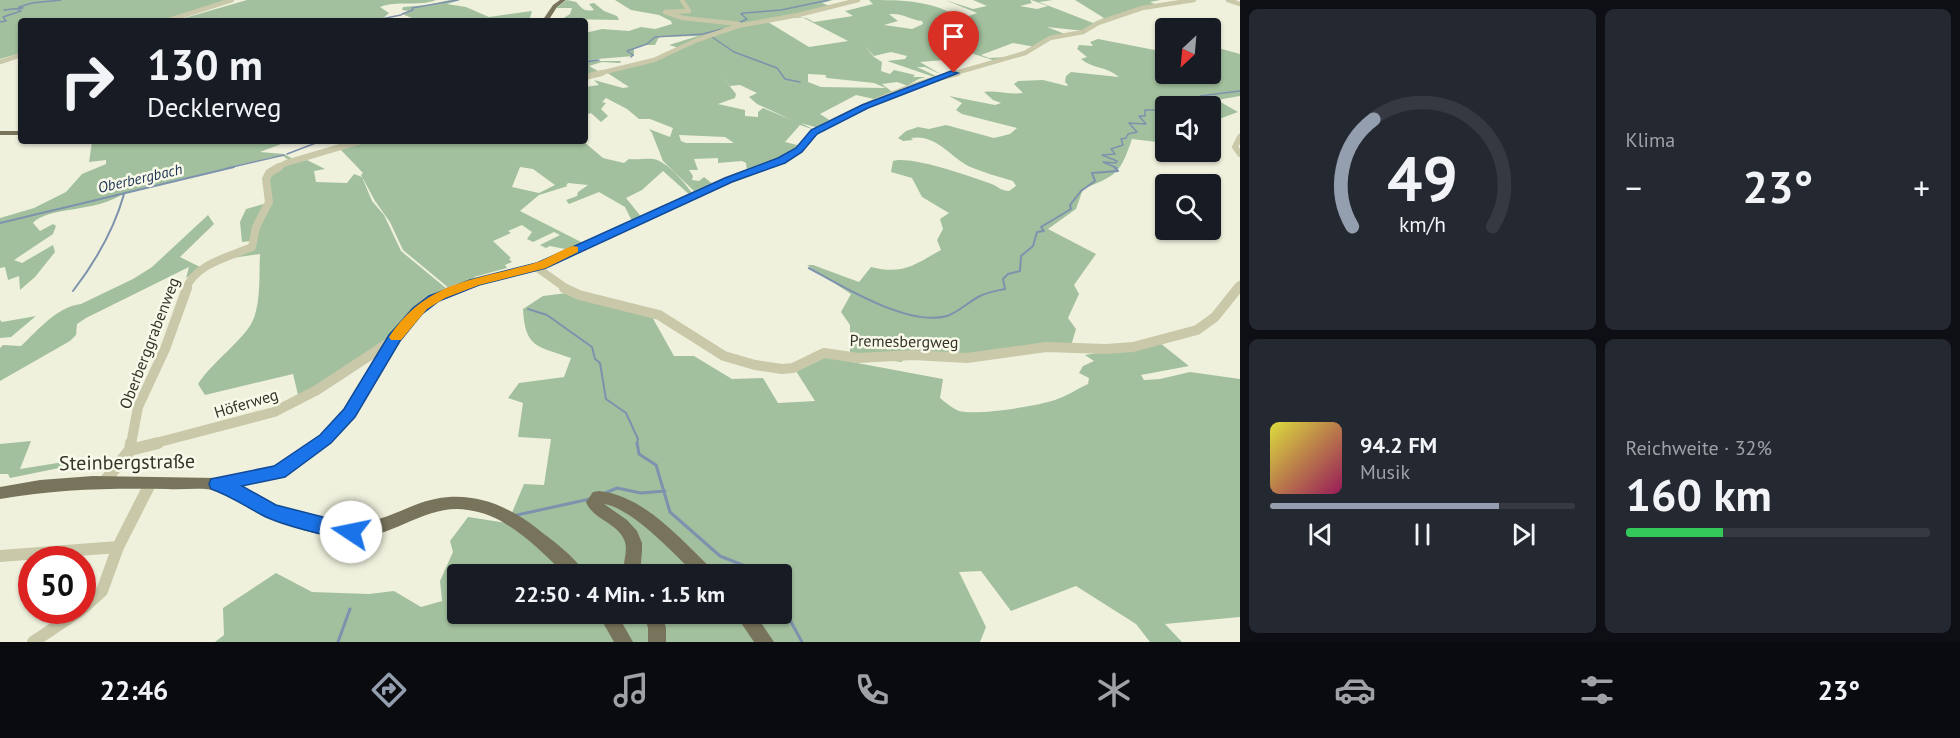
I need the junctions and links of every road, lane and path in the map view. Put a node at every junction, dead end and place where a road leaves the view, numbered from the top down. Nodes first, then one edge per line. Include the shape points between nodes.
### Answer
1 (232, 0) edge
2 (562, 0) edge
3 (682, 0) edge
4 (858, 0) edge
5 (1194, 0) edge
6 (1228, 0) edge
7 (1240, 4) edge
8 (175, 18) edge
9 (547, 18) edge
10 (745, 24) junction
11 (18, 56) edge
12 (0, 62) edge
13 (588, 76) edge
14 (0, 133) edge
15 (18, 133) edge
16 (1240, 137) edge
17 (352, 144) edge
18 (1240, 154) edge
19 (536, 267) junction
20 (1240, 285) edge
21 (394, 339) junction
22 (130, 450) junction
23 (105, 482) junction
24 (150, 484) junction
25 (217, 484) junction
26 (0, 493) edge
27 (118, 547) junction
28 (0, 556) edge
29 (565, 564) edge
30 (633, 564) edge
31 (695, 564) edge
32 (96, 597) edge
33 (61, 624) edge
34 (613, 624) edge
35 (656, 624) edge
36 (752, 624) edge
37 (33, 642) edge
38 (624, 642) edge
39 (657, 642) edge
40 (765, 642) edge

1 - 8 street
2 - 9 main road
3 - 10 street via 689,11 665,12 683,18
4 - 10 street
5 - 19 street via 1142,8 1083,32 1048,39 1029,52 941,76 814,132 799,150 782,160 728,180
6 - 7 street
10 - 13 street via 654,60
11 - 12 street
14 - 15 main road
16 - 18 street via 1235,147
17 - 22 street, Oberberggrabenweg via 284,164 268,174 269,202 255,229 252,247 198,271 188,281 165,349 144,390
19 - 20 street, Premesbergweg via 579,296 659,315 724,356 782,369 824,353 858,358 967,358 1046,347 1133,347 1197,330 1215,317
19 - 21 street via 440,295 423,306
21 - 22 street, Höferweg via 317,390 274,412
21 - 25 street via 349,413 318,445 279,472
22 - 23 street
23 - 24 main road, Steinbergstraße
23 - 26 main road, Steinbergstraße
24 - 25 main road, Steinbergstraße
24 - 27 street
25 - 29 main road, Steinbergstraße via 270,511 345,531 374,528 435,505 459,501 475,504 532,533
27 - 28 street
27 - 32 street via 102,591
30 - 31 main road via 632,538 618,521 595,505 599,497 611,497 630,507
33 - 37 street
34 - 38 main road
35 - 39 main road
36 - 40 main road

